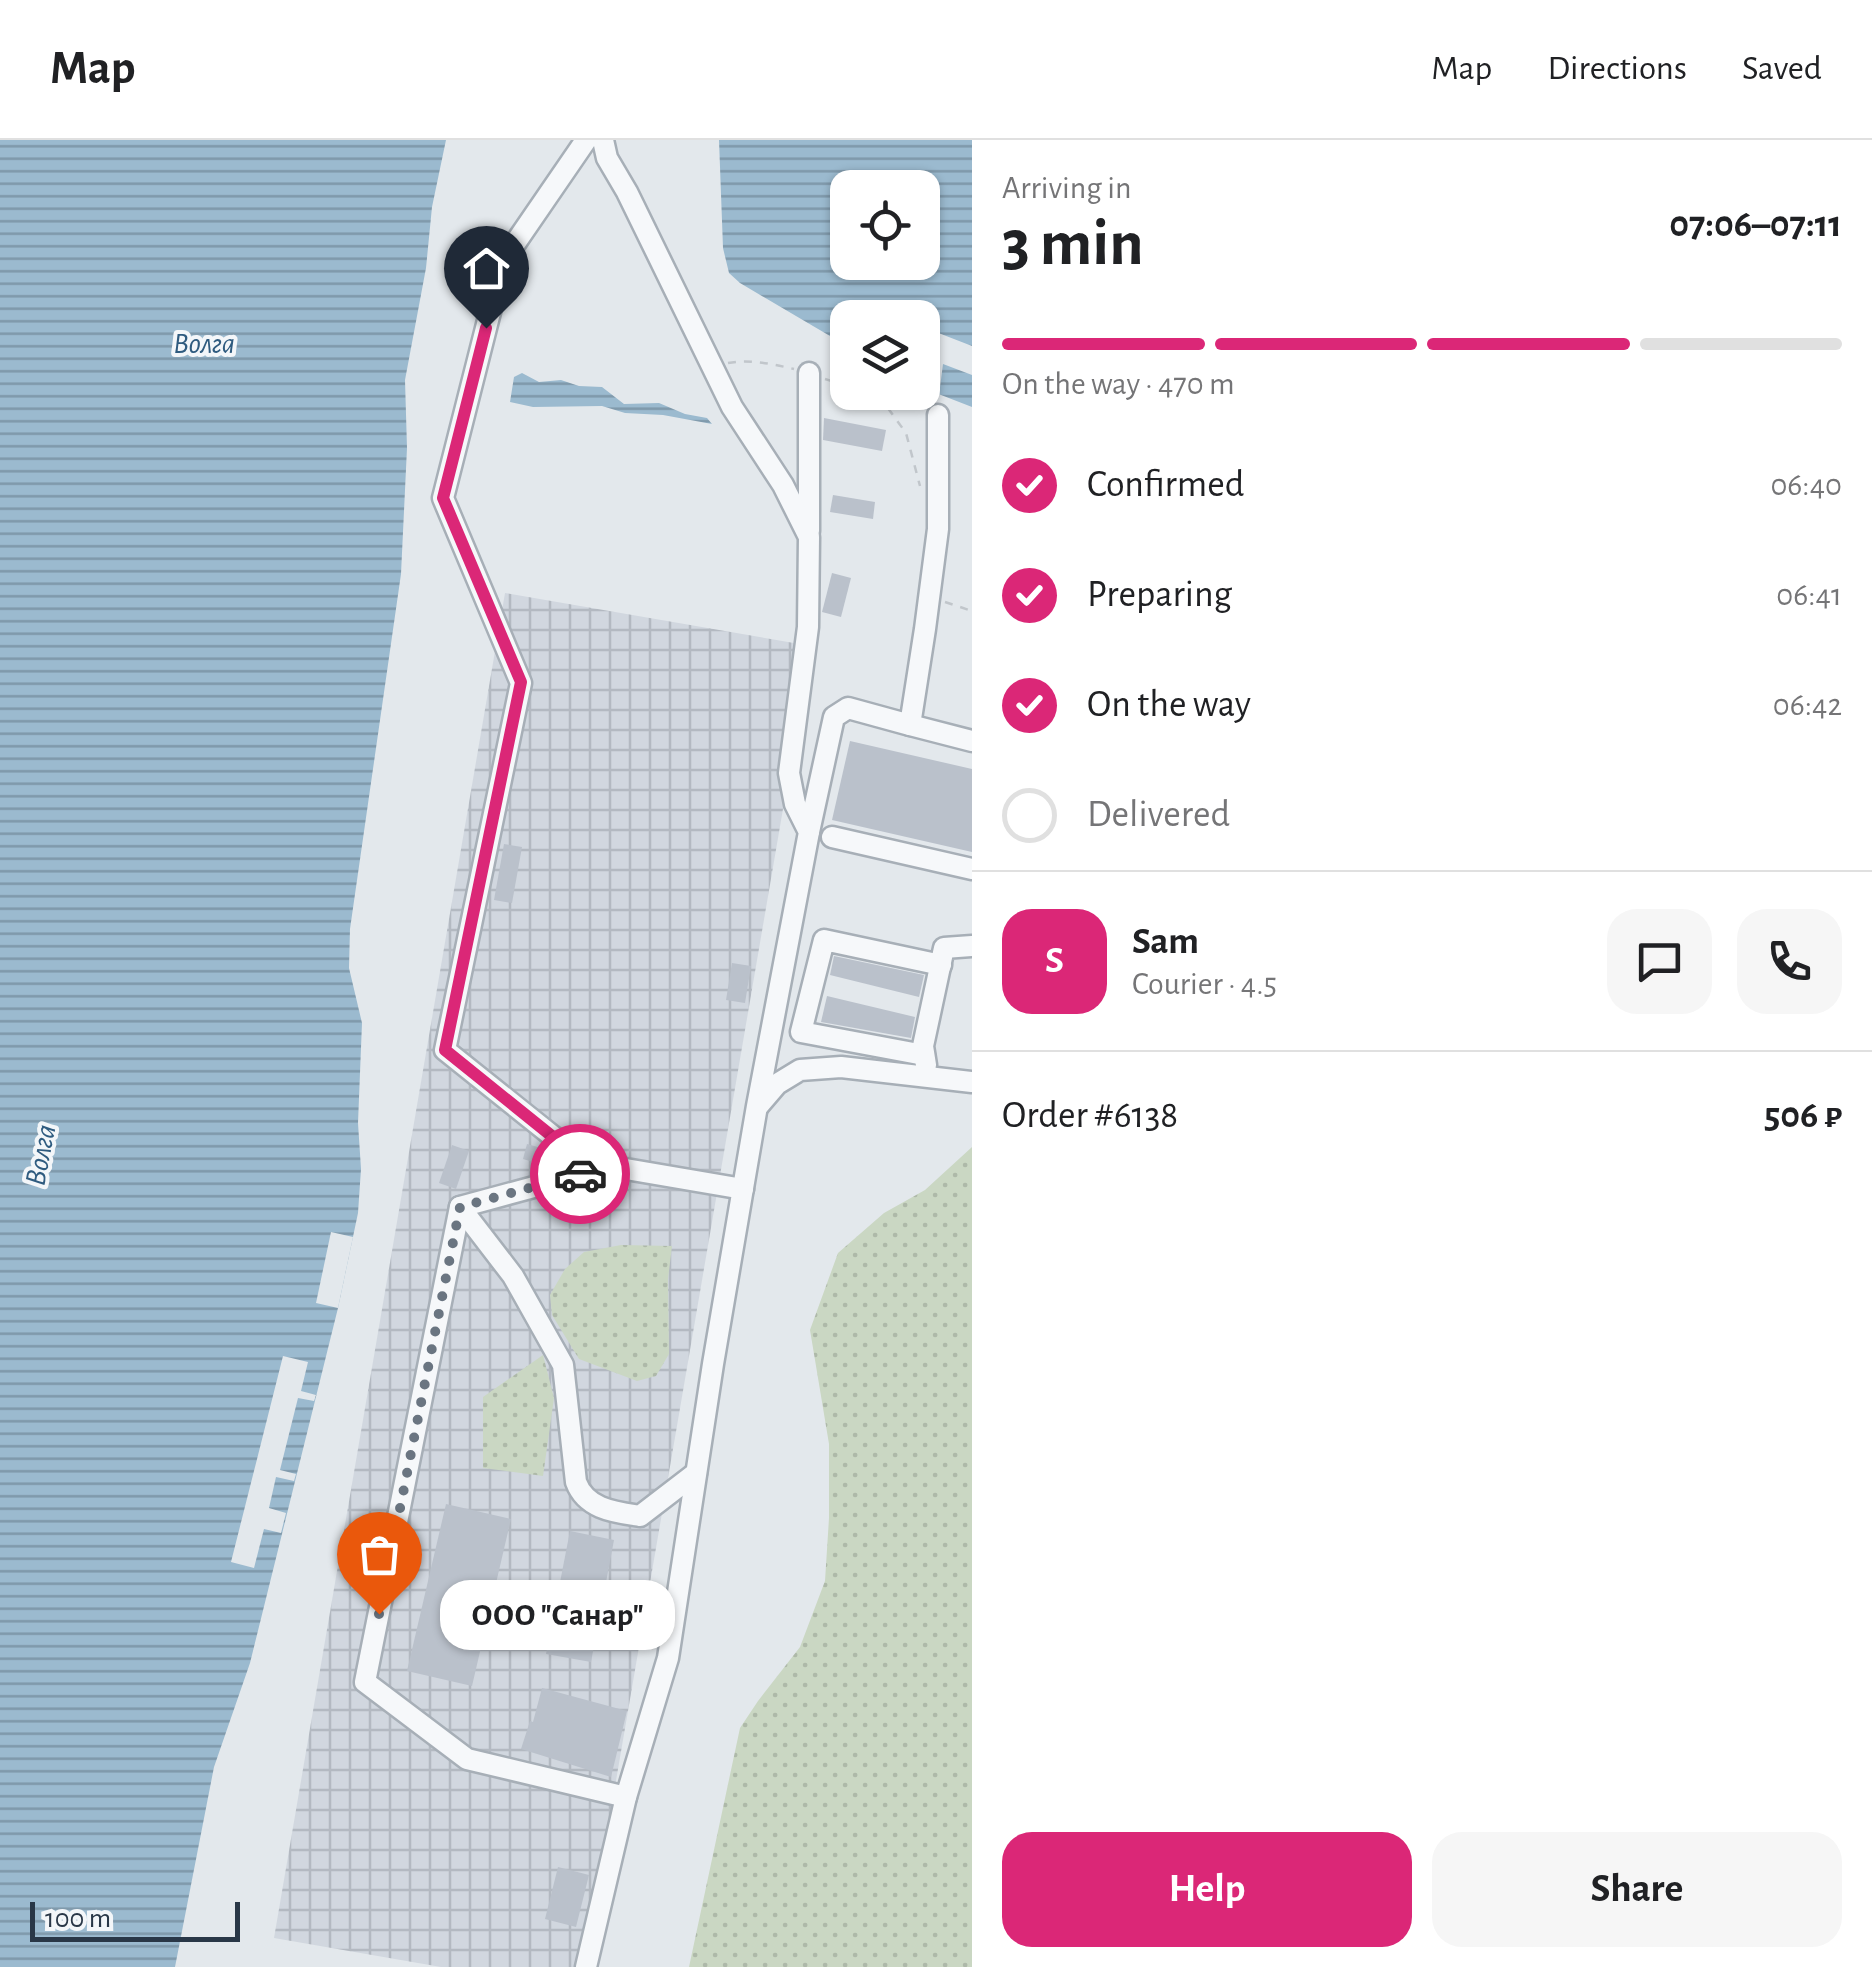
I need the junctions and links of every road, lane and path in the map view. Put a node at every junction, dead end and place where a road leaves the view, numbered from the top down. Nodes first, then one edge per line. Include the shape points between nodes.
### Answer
1 (586, 140) edge
2 (604, 140) edge
3 (712, 366) junction
4 (809, 374) junction
5 (830, 380) edge
6 (889, 410) edge
7 (938, 415) dead end
8 (924, 496) dead end
9 (809, 537) junction
10 (930, 596) junction
11 (972, 611) edge
12 (910, 725) junction
13 (972, 740) edge
14 (809, 832) junction
15 (832, 837) dead end
16 (972, 869) edge
17 (972, 946) edge
18 (941, 965) junction
19 (924, 1055) junction
20 (927, 1077) junction
21 (972, 1082) edge
22 (758, 1106) junction
23 (611, 1166) junction
24 (743, 1189) junction
25 (460, 1207) junction
26 (696, 1473) junction
27 (626, 1796) junction
28 (586, 1967) edge

1 - 23 street via 503,261 443,498 521,682 445,1050 584,1162
2 - 3 street via 606,158
3 - 4 path via 741,360
3 - 9 street
4 - 5 path
4 - 9 street
6 - 8 path via 906,433
7 - 10 street via 938,529
9 - 14 street via 808,627 789,772
10 - 11 path
10 - 12 street
12 - 13 street
12 - 14 street via 848,708 834,718
14 - 22 street
15 - 16 street
17 - 18 street via 944,948
18 - 19 street
18 - 19 street via 824,940 801,1032
19 - 20 street
20 - 21 street
20 - 22 street via 800,1070
22 - 24 street
23 - 24 street
23 - 25 street
24 - 26 street
25 - 26 street via 514,1276 563,1364 580,1494 602,1510 640,1516
25 - 27 street via 365,1682 467,1759
26 - 27 street via 668,1658
27 - 28 street

